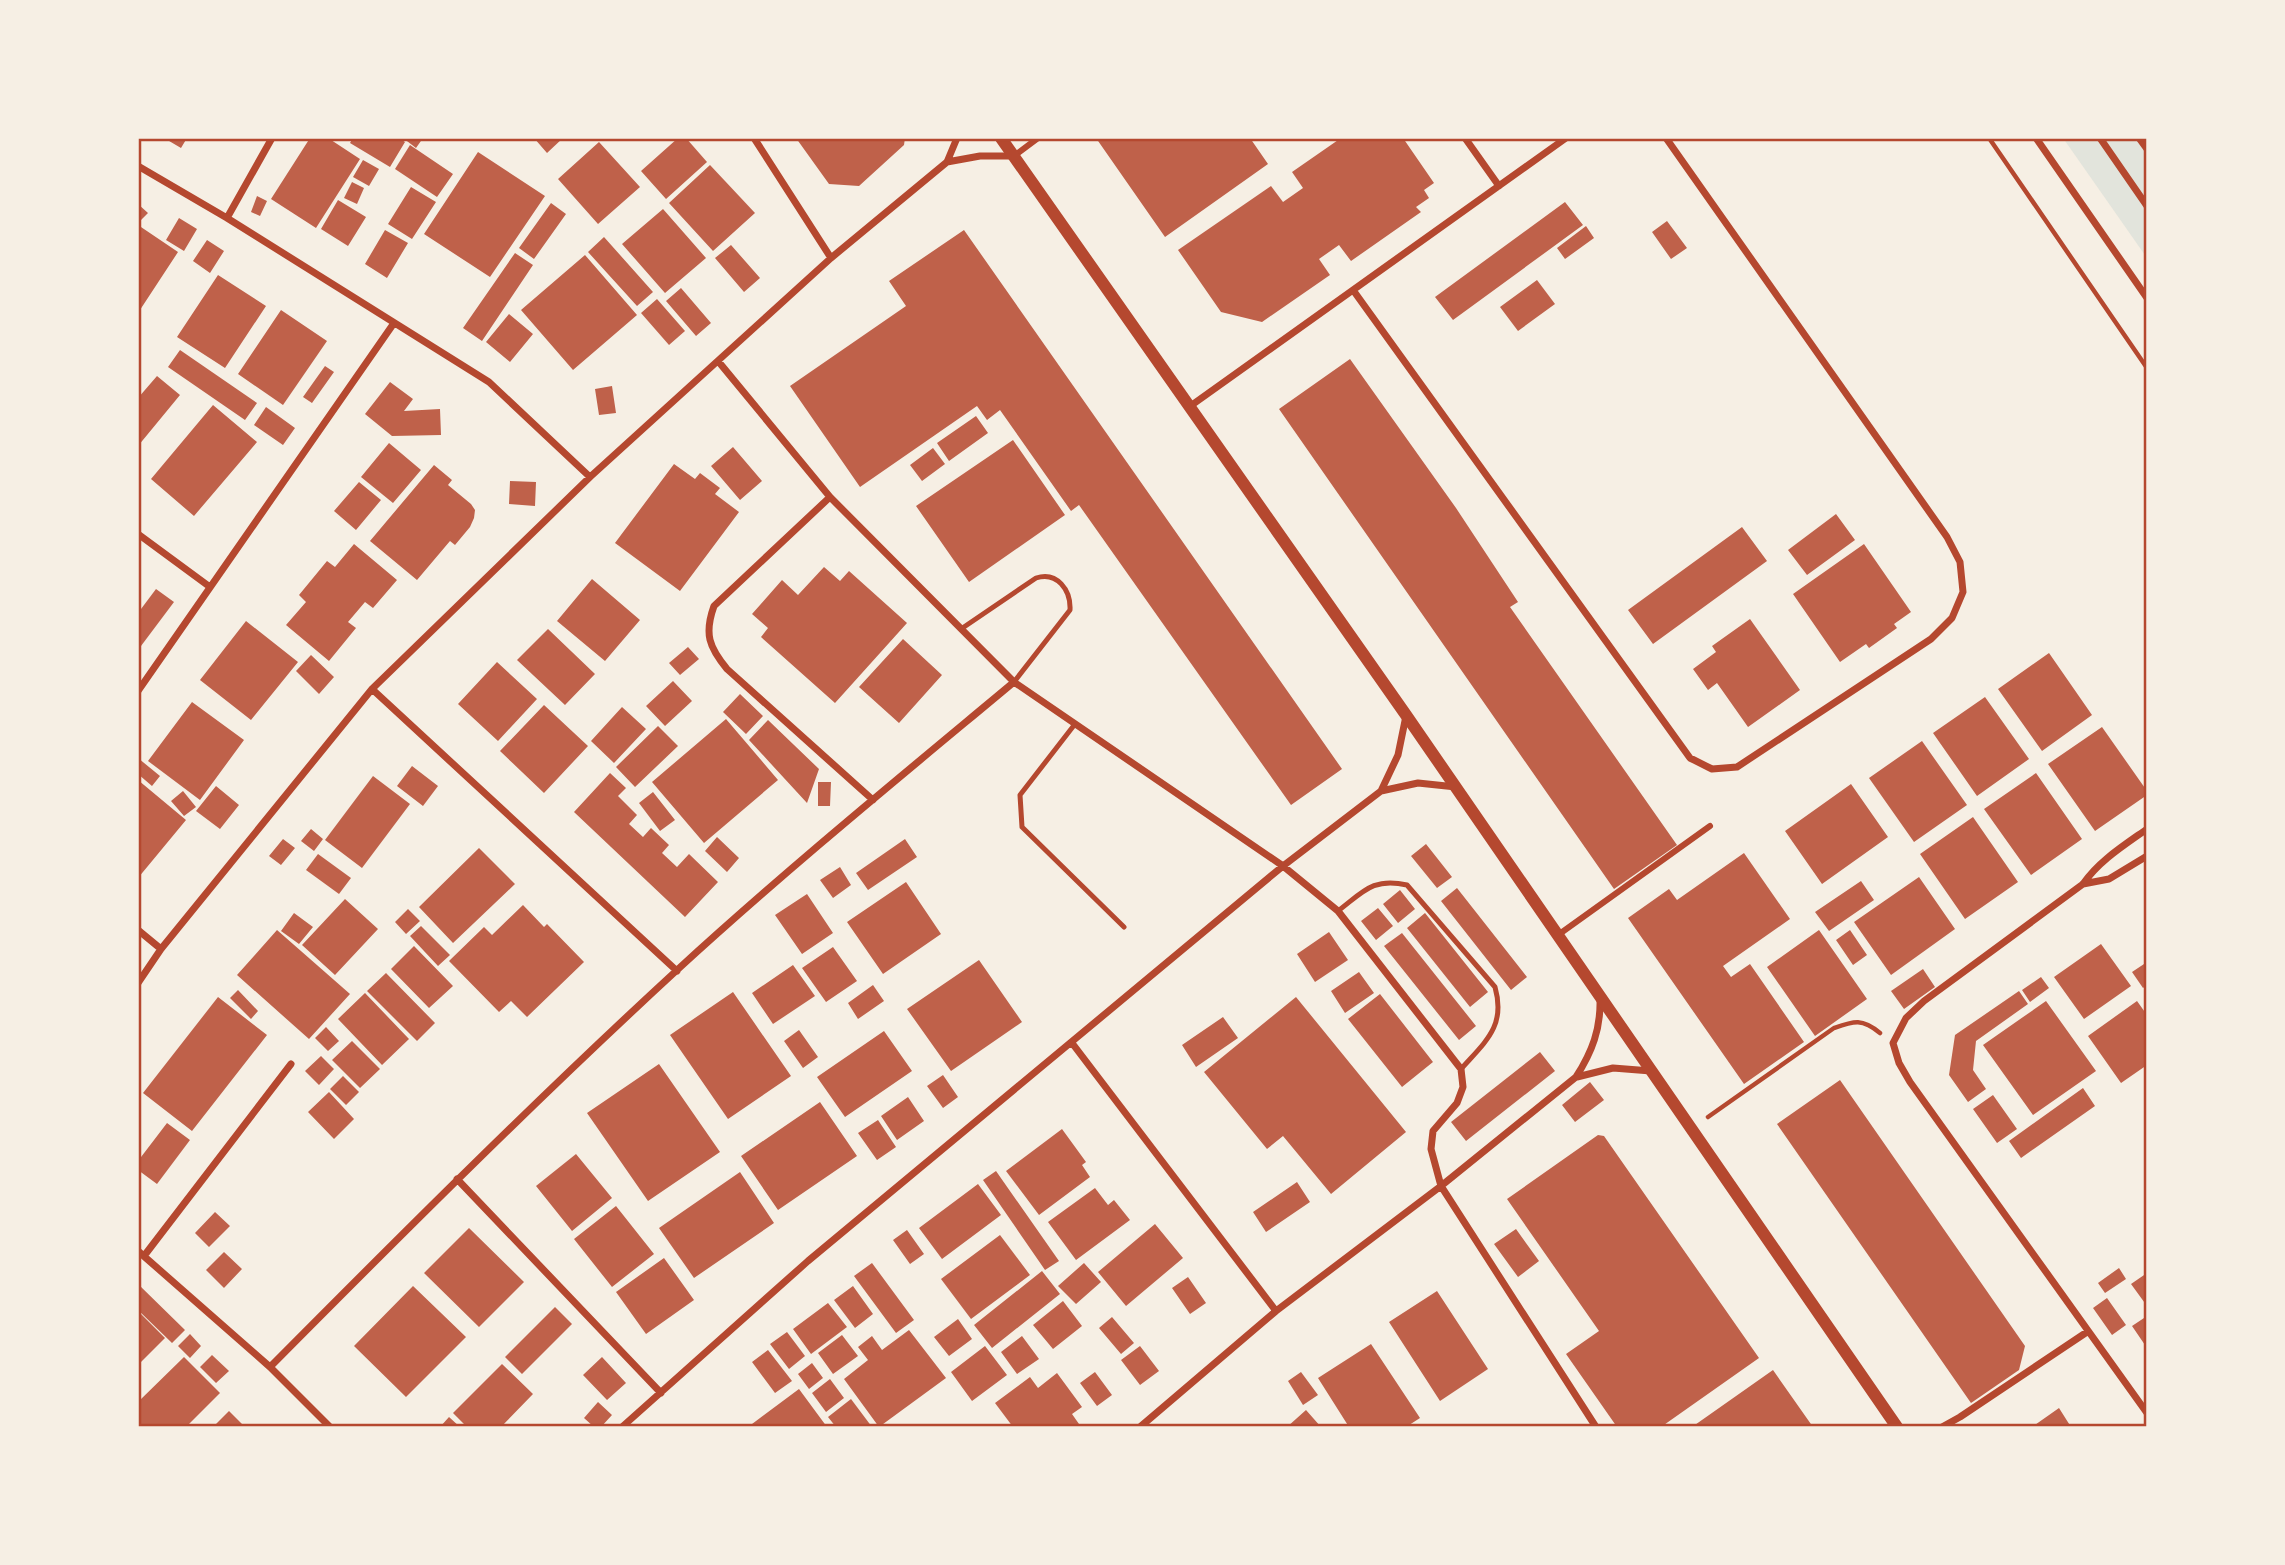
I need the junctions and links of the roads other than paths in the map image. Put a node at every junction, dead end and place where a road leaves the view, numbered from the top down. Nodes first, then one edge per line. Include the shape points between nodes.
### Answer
1 (272, 138) edge
2 (754, 138) edge
3 (957, 138) edge
4 (1001, 138) edge
5 (1038, 138) edge
6 (1465, 138) edge
7 (1566, 138) edge
8 (1666, 138) edge
9 (2036, 138) edge
10 (2100, 138) edge
11 (2139, 138) edge
12 (2147, 149) edge
13 (1014, 156) junction
14 (947, 162) junction
15 (138, 166) edge
16 (1499, 186) junction
17 (2147, 206) edge
18 (228, 218) junction
19 (831, 258) junction
20 (1353, 290) junction
21 (2147, 298) edge
22 (394, 323) junction
23 (718, 361) junction
24 (1189, 407) junction
25 (590, 477) junction
26 (830, 497) junction
27 (138, 534) edge
28 (210, 587) junction
29 (961, 629) junction
30 (1014, 682) junction
31 (373, 689) junction
32 (138, 691) edge
33 (1406, 715) junction
34 (1075, 724) junction
35 (1456, 787) junction
36 (1381, 791) junction
37 (873, 800) junction
38 (1710, 826) dead end
39 (2147, 829) edge
40 (2147, 856) edge
41 (1283, 866) junction
42 (2083, 884) junction
43 (1338, 911) junction
44 (1124, 926) dead end
45 (138, 930) edge
46 (1558, 935) junction
47 (161, 949) junction
48 (677, 971) junction
49 (138, 983) edge
50 (1600, 996) junction
51 (1072, 1043) junction
52 (291, 1064) dead end
53 (1461, 1069) junction
54 (1653, 1072) junction
55 (1576, 1077) junction
56 (457, 1179) junction
57 (1441, 1186) junction
58 (141, 1254) edge
59 (1276, 1311) junction
60 (2087, 1332) junction
61 (270, 1367) junction
62 (661, 1393) junction
63 (2147, 1413) edge
64 (330, 1427) edge
65 (622, 1427) edge
66 (1140, 1427) edge
67 (1596, 1427) edge
68 (1897, 1427) edge
69 (1941, 1427) edge

1 - 18 street
2 - 19 street
3 - 14 street
4 - 13 street
5 - 13 street
6 - 16 street
7 - 16 street
8 - 20 street via 1947,537 1960,562 1963,592 1952,618 1931,639 1737,767 1712,769 1690,758
9 - 21 street
10 - 17 street
11 - 12 street
13 - 14 street
13 - 24 street
14 - 19 street
15 - 18 street
16 - 20 street
18 - 22 street
19 - 23 street
20 - 24 street
22 - 25 street via 489,382
22 - 28 street
23 - 25 street
23 - 26 street
24 - 33 street
25 - 31 street
26 - 29 street
26 - 37 street via 714,606 709,640 727,669
27 - 28 street
28 - 32 street
29 - 30 street
29 - 30 lane via 1036,578 1045,575 1061,583 1070,610
30 - 34 street
30 - 37 street
31 - 47 street
31 - 48 street
33 - 35 street
33 - 36 street via 1398,755
34 - 41 street
34 - 44 lane via 1020,795 1022,827
35 - 36 street via 1418,783
35 - 46 street
36 - 41 street
37 - 48 street
38 - 46 street
39 - 42 street via 2104,860
40 - 42 street via 2109,879
41 - 43 street
41 - 51 street
42 - 60 street via 1924,1001 1906,1018 1893,1044 1910,1082
43 - 53 street
43 - 53 lane via 1373,885 1389,881 1407,885 1495,987 1500,1004 1496,1024
45 - 47 street
46 - 50 street
47 - 49 street
48 - 56 street
50 - 54 street
50 - 55 street via 1599,1029
51 - 59 street
51 - 62 street via 808,1261
52 - 58 street
53 - 57 street via 1463,1087 1457,1102 1433,1131 1431,1149
54 - 55 street via 1613,1068
54 - 68 street
55 - 57 street
56 - 61 street
56 - 62 street
57 - 59 street
57 - 67 street
58 - 61 street
59 - 66 street
60 - 63 street
60 - 69 street
61 - 64 street
62 - 65 street

